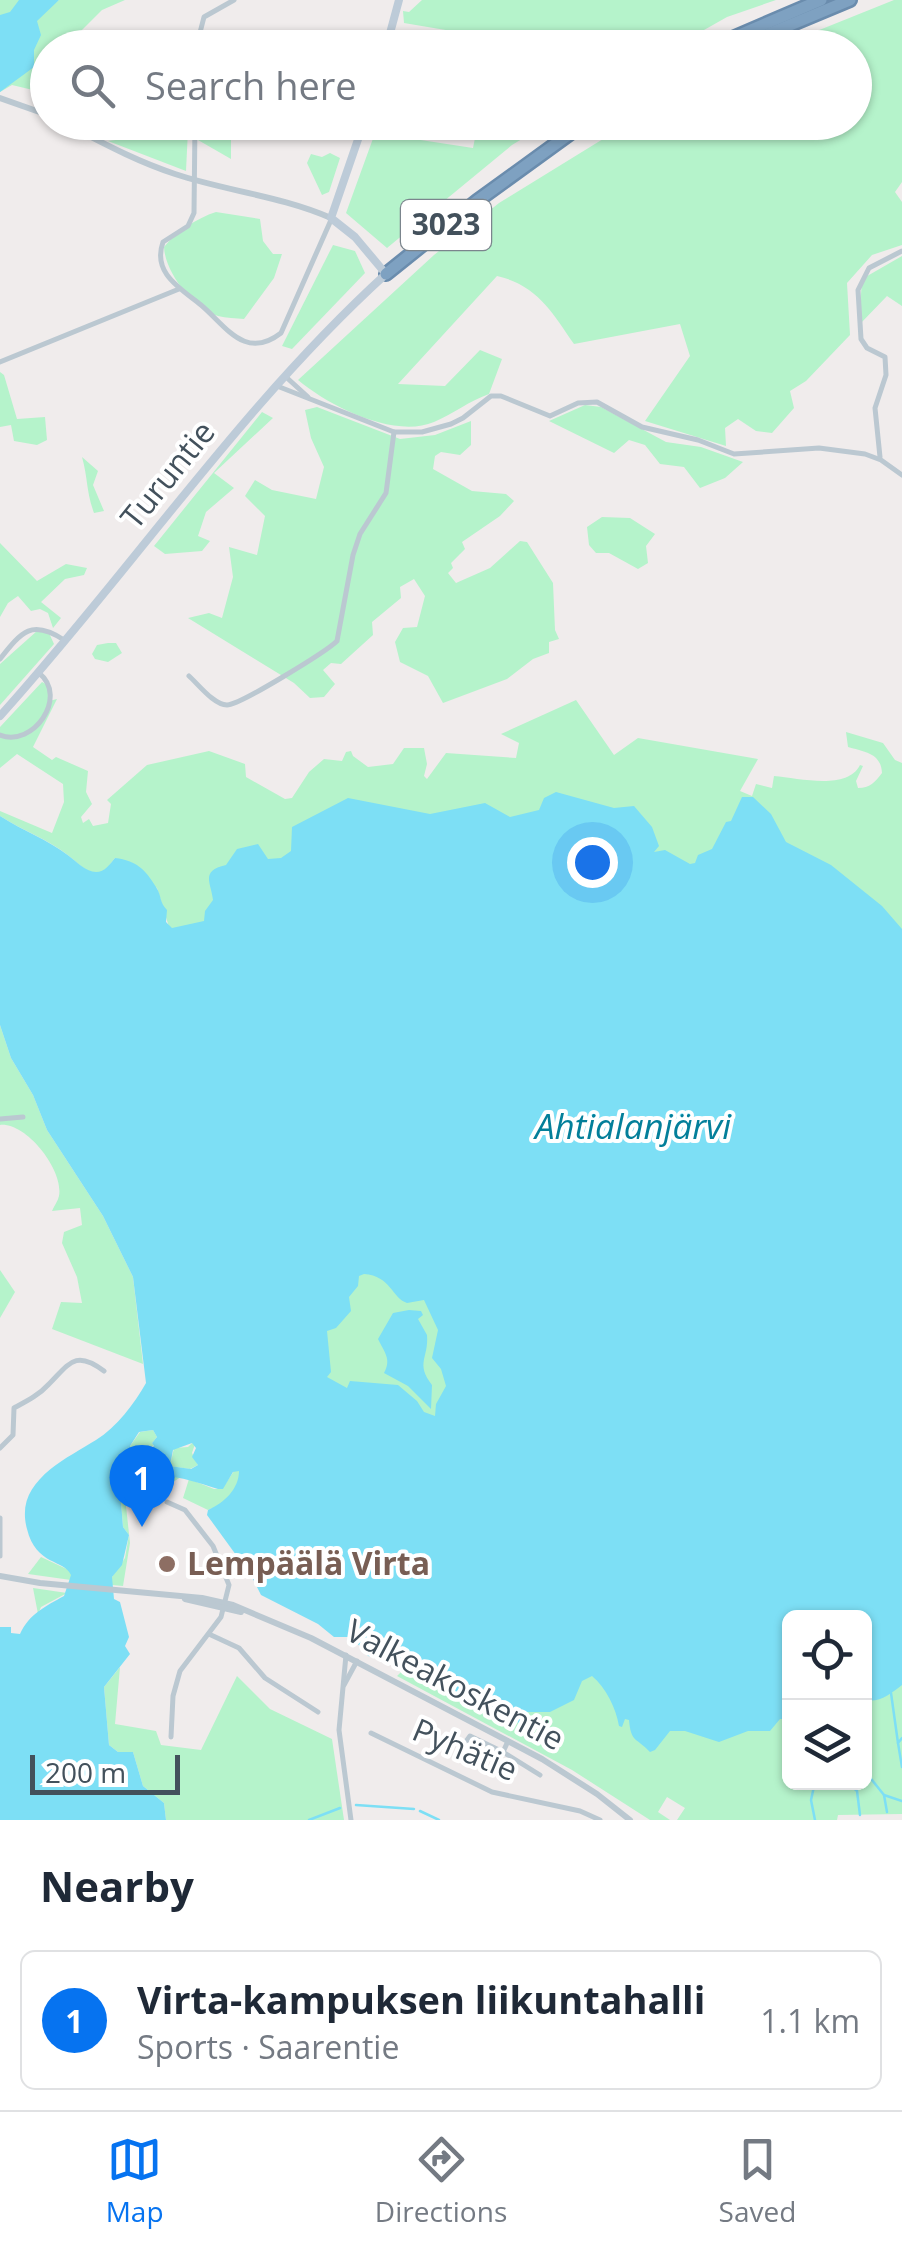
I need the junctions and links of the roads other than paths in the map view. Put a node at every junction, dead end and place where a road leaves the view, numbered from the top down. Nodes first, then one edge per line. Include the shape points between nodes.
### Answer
1 (234, 0) edge
2 (399, 0) edge
3 (821, 0) edge
4 (850, 0) edge
5 (201, 30) edge
6 (391, 30) edge
7 (751, 30) edge
8 (778, 30) edge
9 (0, 98) edge
10 (30, 108) edge
11 (99, 140) edge
12 (194, 140) edge
13 (358, 140) edge
14 (564, 140) edge
15 (194, 180) junction
16 (332, 218) junction
17 (902, 251) edge
18 (386, 274) junction
19 (179, 289) junction
20 (0, 362) edge
21 (286, 376) junction
22 (277, 386) junction
23 (310, 399) junction
24 (394, 432) junction
25 (876, 447) junction
26 (868, 454) junction
27 (881, 460) junction
28 (902, 476) edge
29 (66, 642) junction
30 (0, 658) edge
31 (39, 673) junction
32 (190, 676) dead end
33 (0, 716) edge
34 (0, 735) edge
35 (22, 1117) dead end
36 (0, 1119) edge
37 (104, 1371) dead end
38 (0, 1448) edge
39 (168, 1502) dead end
40 (0, 1518) edge
41 (0, 1556) edge
42 (0, 1576) edge
43 (225, 1606) junction
44 (210, 1635) junction
45 (346, 1655) junction
46 (356, 1661) junction
47 (343, 1687) junction
48 (318, 1712) dead end
49 (371, 1733) dead end
50 (171, 1737) dead end
51 (508, 1741) junction
52 (462, 1747) dead end
53 (504, 1752) junction
54 (540, 1775) dead end
55 (351, 1820) edge
56 (600, 1820) edge
57 (630, 1820) edge

1 - 5 street via 204,17
2 - 6 main road
3 - 7 highway
4 - 8 highway
9 - 10 street
11 - 15 street
12 - 15 street
13 - 16 main road
14 - 18 highway, 3023
15 - 16 street
15 - 19 street via 192,221 160,246 163,269
16 - 18 main road
16 - 19 street via 276,338 252,343 233,337
17 - 25 street via 869,268 858,290 861,339 886,364
18 - 21 main road, Turuntie
19 - 20 street
21 - 22 main road, Turuntie
21 - 23 street
22 - 23 street
22 - 29 main road, Turuntie
23 - 24 street
24 - 26 street via 440,427 486,398 501,396 550,416 598,402 642,427 734,454 820,448
24 - 32 street via 386,492 353,555 337,640 228,705
25 - 26 street
25 - 27 street
26 - 27 street
27 - 28 street
29 - 30 street via 36,628
29 - 31 main road, Turuntie
31 - 33 main road, Turuntie
31 - 34 street via 52,690 44,714 22,737
35 - 36 street
37 - 38 street via 82,1360 66,1364 14,1408 13,1435
39 - 43 street via 184,1510 219,1555 229,1579
40 - 41 street
42 - 43 street, Valkeakoskentie
43 - 44 street
43 - 45 street, Valkeakoskentie
44 - 48 street via 239,1648 265,1678
44 - 50 street via 180,1671
45 - 46 street, Valkeakoskentie
45 - 47 street
46 - 47 street
46 - 51 street, Valkeakoskentie
47 - 55 street via 340,1758
49 - 56 street, Pyhätie via 492,1792
51 - 53 street
51 - 57 street, Valkeakoskentie
52 - 53 street via 470,1736
53 - 54 street

